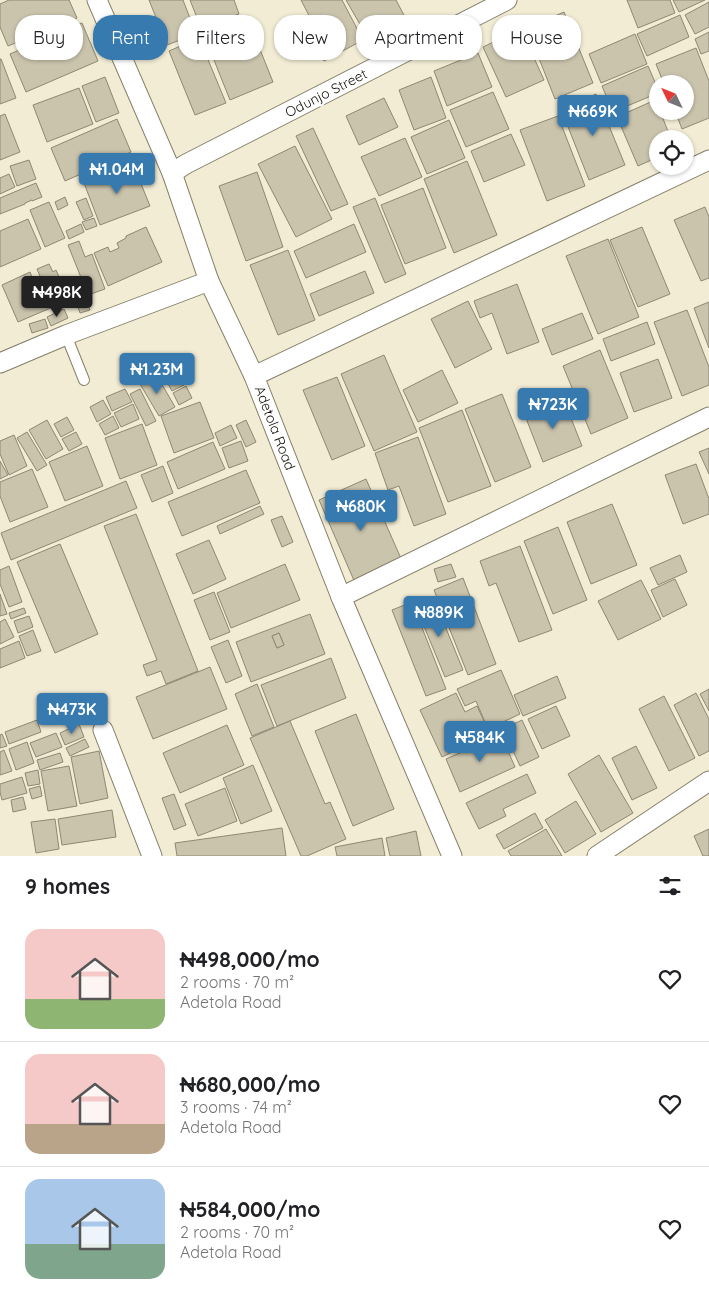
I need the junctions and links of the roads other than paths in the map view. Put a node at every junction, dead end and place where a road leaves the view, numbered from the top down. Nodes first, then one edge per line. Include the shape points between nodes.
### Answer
1 (97, 0) edge
2 (507, 0) edge
3 (709, 160) edge
4 (172, 173) junction
5 (209, 281) junction
6 (66, 335) junction
7 (0, 363) edge
8 (254, 376) junction
9 (84, 380) dead end
10 (709, 417) edge
11 (341, 597) junction
12 (103, 730) dead end
13 (709, 781) edge
14 (152, 856) edge
15 (452, 856) edge
16 (596, 856) edge

1 - 4 street, Adetola Road
2 - 4 street, Odunjo Street
3 - 8 street
4 - 5 street, Adetola Road
5 - 6 street
5 - 8 street, Adetola Road
6 - 7 street
6 - 9 lane
8 - 11 street, Adetola Road
10 - 11 street
11 - 15 street, Adetola Road
12 - 14 street
13 - 16 street

